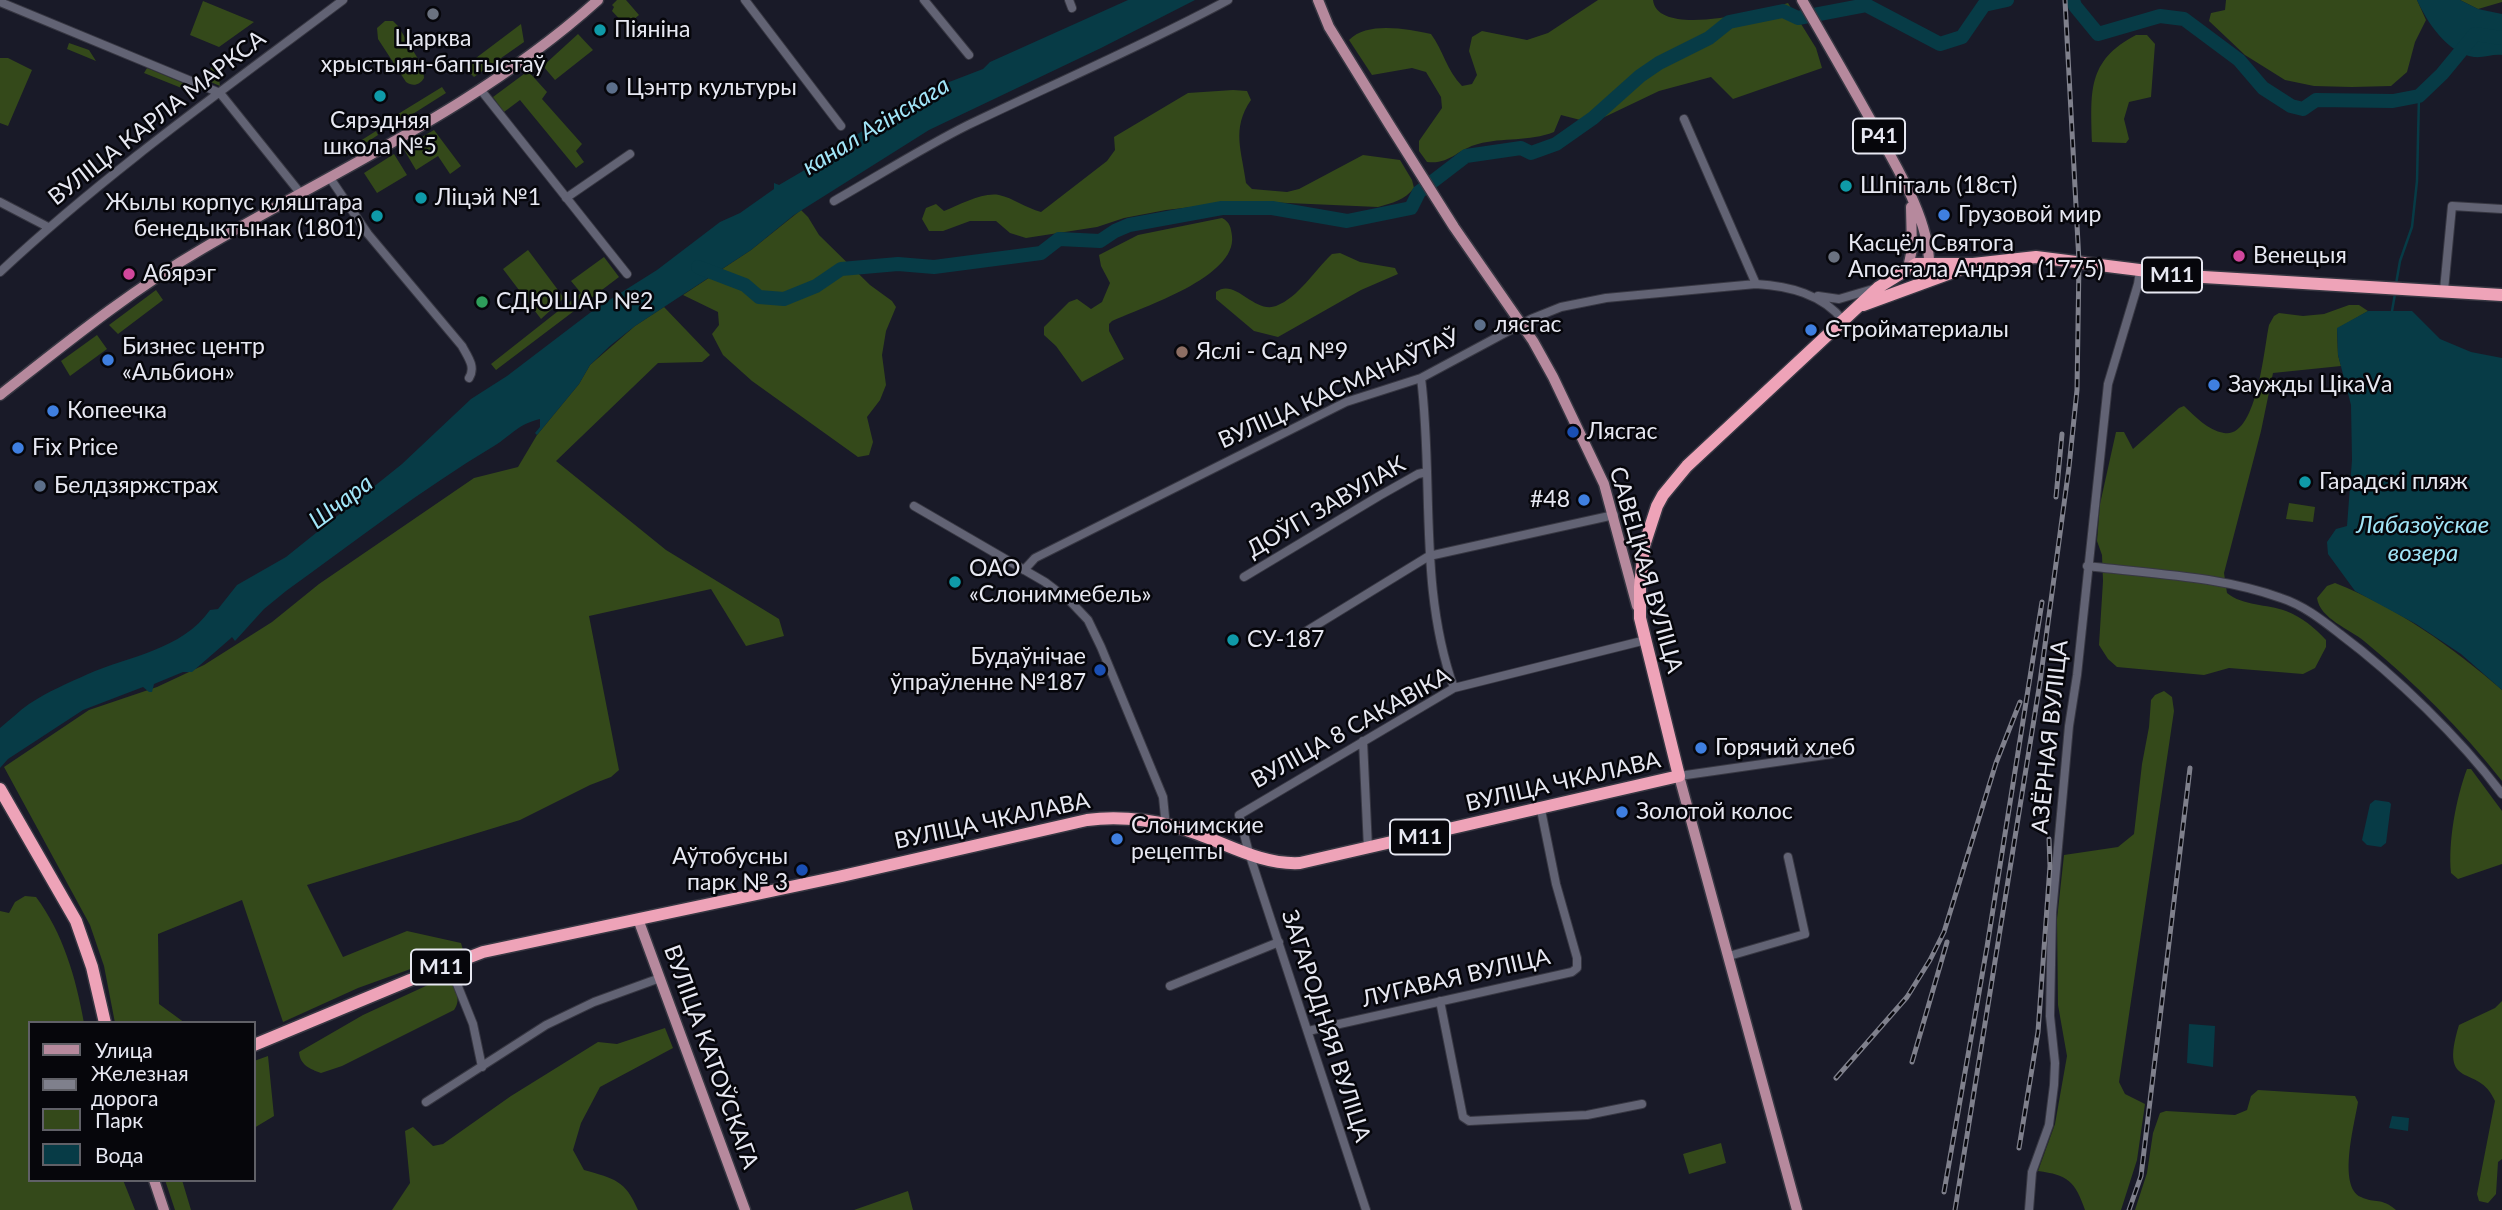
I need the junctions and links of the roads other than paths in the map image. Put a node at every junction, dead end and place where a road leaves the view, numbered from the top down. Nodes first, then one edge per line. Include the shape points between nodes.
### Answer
1 (343, 0) edge
2 (598, 0) edge
3 (745, 0) edge
4 (925, 0) edge
5 (1228, 0) edge
6 (1318, 0) edge
7 (1802, 0) edge
8 (0, 2) edge
9 (969, 55) dead end
10 (480, 89) junction
11 (220, 93) junction
12 (1684, 119) dead end
13 (841, 126) dead end
14 (630, 154) dead end
15 (330, 178) junction
16 (301, 194) junction
17 (566, 198) junction
18 (1910, 198) junction
19 (834, 201) dead end
20 (0, 202) edge
21 (2502, 209) edge
22 (48, 227) junction
23 (1924, 230) junction
24 (1929, 263) junction
25 (1973, 264) junction
26 (1951, 265) junction
27 (1908, 268) junction
28 (2140, 271) junction
29 (0, 272) edge
30 (627, 274) dead end
31 (1931, 281) junction
32 (1756, 284) junction
33 (1918, 286) junction
34 (1878, 287) junction
35 (2444, 290) junction
36 (1811, 295) junction
37 (2502, 295) edge
38 (1860, 307) junction
39 (1844, 321) junction
40 (1520, 324) junction
41 (469, 378) dead end
42 (1421, 378) junction
43 (0, 395) edge
44 (1427, 472) junction
45 (914, 506) dead end
46 (1614, 515) junction
47 (1644, 546) junction
48 (1624, 551) junction
49 (1429, 556) junction
50 (2087, 565) junction
51 (1024, 570) junction
52 (1244, 577) dead end
53 (1640, 618) junction
54 (1306, 632) dead end
55 (1646, 640) junction
56 (1454, 688) junction
57 (1363, 741) junction
58 (1832, 754) dead end
59 (1679, 776) junction
60 (0, 789) edge
61 (2502, 794) edge
62 (1541, 810) junction
63 (1164, 825) junction
64 (1368, 848) junction
65 (1249, 853) junction
66 (1788, 857) dead end
67 (638, 919) junction
68 (1279, 942) junction
69 (1729, 956) junction
70 (449, 964) junction
71 (660, 978) junction
72 (1170, 986) dead end
73 (1440, 1001) junction
74 (104, 1021) edge
75 (1308, 1031) junction
76 (256, 1044) edge
77 (482, 1067) junction
78 (426, 1102) dead end
79 (1642, 1104) dead end
80 (155, 1182) edge
81 (164, 1210) edge
82 (745, 1210) edge
83 (1366, 1210) edge
84 (1797, 1210) edge
85 (2029, 1210) edge

1 - 11 street, ВУЛІЦА КАРЛА МАРКСА
2 - 10 main road via 536,52
3 - 13 street
4 - 9 street
5 - 19 street via 1141,46 958,130
6 - 40 main road, САВЕЦКАЯ ВУЛІЦА via 1329,27 1390,126
7 - 18 main road, Р41 via 1889,152
8 - 11 street
10 - 15 main road
10 - 17 street
11 - 16 street
11 - 22 street, ВУЛІЦА КАРЛА МАРКСА via 141,150
12 - 32 street
14 - 17 street
15 - 16 main road
15 - 41 street via 368,234 456,339 473,367
16 - 43 main road via 154,278
17 - 30 street
18 - 23 main road, Р41
18 - 27 main road, Р41 via 1913,224
20 - 22 street
21 - 35 street via 2452,206
22 - 29 street, ВУЛІЦА КАРЛА МАРКСА
23 - 24 main road, Р41
23 - 26 main road, Р41 via 1938,256
24 - 26 highway, М11
24 - 27 highway, М11
24 - 31 highway
25 - 26 highway, М11
25 - 28 highway, М11 via 2036,257
25 - 31 highway, М11
27 - 33 highway via 1908,279
27 - 34 highway, М11
28 - 35 highway, М11
28 - 50 street, АЗЁРНАЯ ВУЛІЦА via 2108,384
31 - 33 highway, М11
32 - 36 street, ВУЛІЦА КАСМАНАЎТАЎ via 1780,285
32 - 40 street, ВУЛІЦА КАСМАНАЎТАЎ via 1606,298 1561,307
33 - 38 highway, М11
34 - 36 street via 1850,298
34 - 38 highway, М11
35 - 37 highway, М11
36 - 39 street, ВУЛІЦА КАСМАНАЎТАЎ via 1832,307
38 - 39 highway, М11
39 - 47 highway, М11 via 1677,477 1657,506
40 - 42 street, ВУЛІЦА КАСМАНАЎТАЎ
40 - 46 main road, САВЕЦКАЯ ВУЛІЦА via 1573,417
42 - 44 street
42 - 51 street, ВУЛІЦА КАСМАНАЎТАЎ via 1346,402 1035,558
44 - 49 street
44 - 52 street, ДОЎГІ ЗАВУЛАК
45 - 51 street
46 - 48 main road, САВЕЦКАЯ ВУЛІЦА
46 - 49 street
47 - 48 main road
47 - 53 highway, М11
48 - 53 main road, САВЕЦКАЯ ВУЛІЦА
49 - 54 street
49 - 56 street
50 - 61 street via 2234,584 2284,599 2315,615 2386,672 2454,738
50 - 85 street, АЗЁРНАЯ ВУЛІЦА via 2052,913 2054,1085 2049,1125 2032,1172
51 - 63 street via 1070,601 1088,620 1163,797
53 - 55 highway, САВЕЦКАЯ ВУЛІЦА / М11
55 - 56 street, ВУЛІЦА 8 САКАВІКА
55 - 59 highway, САВЕЦКАЯ ВУЛІЦА / М11
56 - 57 street, ВУЛІЦА 8 САКАВІКА
57 - 64 street
57 - 65 street, ВУЛІЦА 8 САКАВІКА via 1241,811 1239,820
58 - 59 street, ВУЛІЦА ЧКАЛАВА
59 - 62 highway, ВУЛІЦА ЧКАЛАВА / М11
59 - 69 main road, САВЕЦКАЯ ВУЛІЦА
60 - 74 highway via 76,921
62 - 64 highway, ВУЛІЦА ЧКАЛАВА / М11
62 - 73 street, ЛУГАВАЯ ВУЛІЦА via 1577,968
63 - 65 highway, ВУЛІЦА ЧКАЛАВА / М11
63 - 67 highway, ВУЛІЦА ЧКАЛАВА / М11 via 1129,819 1087,820
64 - 65 highway, ВУЛІЦА ЧКАЛАВА / М11 via 1300,863 1273,862
65 - 68 street, ЗАГАРОДНЯЯ ВУЛІЦА
66 - 69 street via 1805,934
67 - 70 highway, ВУЛІЦА ЧКАЛАВА / М11 via 515,944
67 - 71 main road, ВУЛІЦА КАТОЎСКАГА
68 - 72 street
68 - 75 street, ЗАГАРОДНЯЯ ВУЛІЦА
69 - 84 main road, САВЕЦКАЯ ВУЛІЦА
70 - 76 highway, ВУЛІЦА ЧКАЛАВА / М11
70 - 77 street via 473,1024
71 - 77 street via 576,1010
71 - 82 main road, ВУЛІЦА КАТОЎСКАГА
73 - 75 street, ЛУГАВАЯ ВУЛІЦА
73 - 79 street via 1463,1117 1469,1121 1587,1115
75 - 83 street, ЗАГАРОДНЯЯ ВУЛІЦА
77 - 78 street
80 - 81 main road

